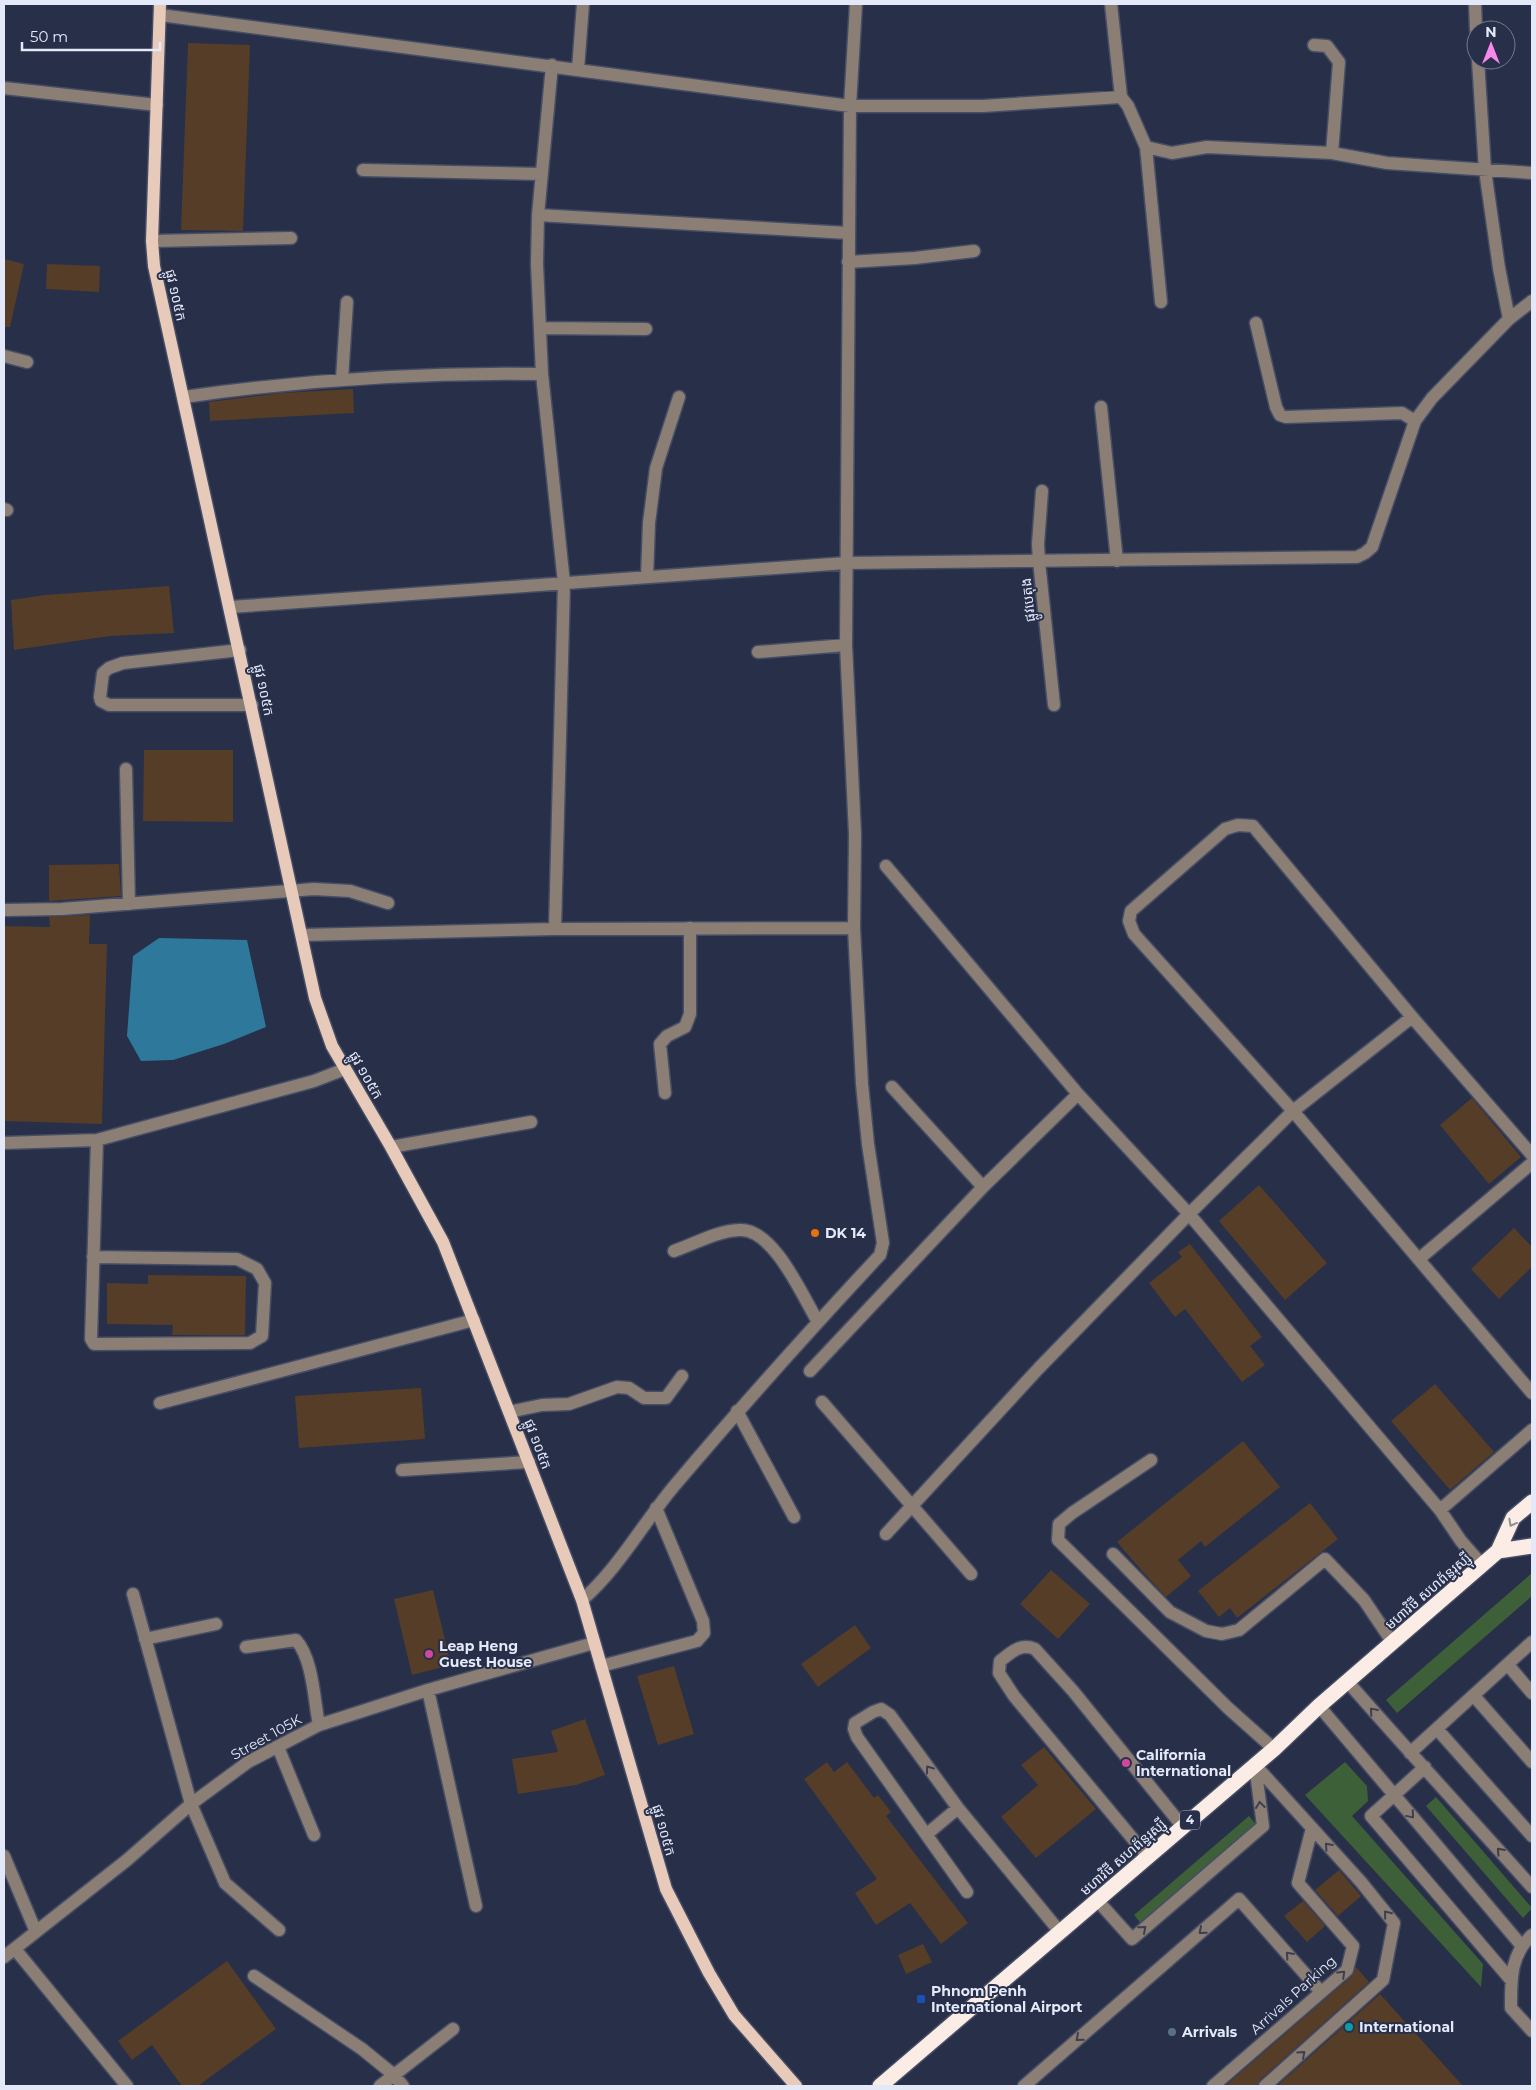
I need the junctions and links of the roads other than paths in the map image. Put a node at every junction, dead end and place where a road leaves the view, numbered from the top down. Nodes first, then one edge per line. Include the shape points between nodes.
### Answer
1 (583, 4) edge
2 (856, 4) edge
3 (1111, 4) edge
4 (1475, 4) edge
5 (160, 10) edge
6 (1476, 20) edge
7 (1314, 46) dead end
8 (552, 66) junction
9 (578, 69) junction
10 (1479, 70) edge
11 (4, 88) edge
12 (1121, 97) junction
13 (157, 105) junction
14 (850, 106) junction
15 (1146, 147) junction
16 (1332, 153) junction
17 (362, 170) dead end
18 (1484, 170) junction
19 (1532, 172) edge
20 (542, 174) junction
21 (538, 215) junction
22 (848, 233) junction
23 (291, 238) dead end
24 (152, 240) junction
25 (974, 252) dead end
26 (848, 262) junction
27 (1532, 300) edge
28 (347, 302) dead end
29 (1161, 302) dead end
30 (1509, 320) junction
31 (1256, 323) dead end
32 (540, 328) junction
33 (646, 330) dead end
34 (4, 356) edge
35 (26, 362) dead end
36 (542, 374) junction
37 (342, 379) junction
38 (184, 397) junction
39 (679, 397) dead end
40 (1101, 407) dead end
41 (1415, 421) junction
42 (1042, 491) dead end
43 (1039, 561) junction
44 (1117, 561) junction
45 (846, 563) junction
46 (647, 577) junction
47 (564, 583) junction
48 (230, 607) junction
49 (846, 645) junction
50 (240, 650) junction
51 (758, 652) dead end
52 (252, 704) junction
53 (1054, 705) dead end
54 (126, 770) dead end
55 (886, 866) dead end
56 (292, 890) junction
57 (388, 903) dead end
58 (130, 904) junction
59 (4, 910) edge
60 (690, 928) junction
61 (854, 928) junction
62 (555, 929) junction
63 (302, 934) junction
64 (1412, 1017) junction
65 (345, 1069) junction
66 (892, 1087) dead end
67 (665, 1093) dead end
68 (1078, 1094) junction
69 (1293, 1111) junction
70 (531, 1122) dead end
71 (96, 1140) junction
72 (4, 1143) edge
73 (391, 1147) junction
74 (1532, 1155) edge
75 (1532, 1163) edge
76 (983, 1187) junction
77 (1189, 1214) junction
78 (674, 1251) dead end
79 (93, 1257) junction
80 (1419, 1259) junction
81 (474, 1320) junction
82 (818, 1322) junction
83 (810, 1372) dead end
84 (682, 1376) dead end
85 (1532, 1392) edge
86 (822, 1402) dead end
87 (160, 1403) dead end
88 (737, 1411) junction
89 (509, 1412) junction
90 (1532, 1430) edge
91 (1151, 1460) dead end
92 (529, 1462) junction
93 (402, 1470) dead end
94 (1532, 1502) edge
95 (913, 1506) junction
96 (656, 1508) junction
97 (1440, 1510) junction
98 (794, 1517) dead end
99 (886, 1534) dead end
100 (1532, 1546) edge
101 (1498, 1551) junction
102 (1113, 1554) dead end
103 (1482, 1565) junction
104 (971, 1574) dead end
105 (133, 1594) dead end
106 (582, 1600) junction
107 (216, 1624) dead end
108 (145, 1639) junction
109 (1532, 1642) edge
110 (594, 1643) junction
111 (1393, 1643) junction
112 (246, 1647) dead end
113 (601, 1666) junction
114 (1508, 1666) junction
115 (1348, 1681) junction
116 (428, 1690) junction
117 (1532, 1693) edge
118 (1474, 1696) junction
119 (1319, 1706) junction
120 (319, 1725) junction
121 (1437, 1729) junction
122 (278, 1747) junction
123 (1274, 1749) junction
124 (1410, 1753) junction
125 (1532, 1762) edge
126 (1255, 1765) junction
127 (1425, 1767) junction
128 (1394, 1795) junction
129 (191, 1804) junction
130 (958, 1808) junction
131 (1183, 1827) junction
132 (1312, 1828) junction
133 (926, 1834) junction
134 (314, 1835) dead end
135 (1532, 1836) edge
136 (4, 1856) edge
137 (1148, 1857) junction
138 (1532, 1888) edge
139 (967, 1892) dead end
140 (1097, 1900) junction
141 (476, 1906) dead end
142 (279, 1930) dead end
143 (36, 1932) junction
144 (1060, 1932) junction
145 (1532, 1935) edge
146 (1521, 1945) junction
147 (14, 1949) junction
148 (4, 1957) edge
149 (254, 1976) dead end
150 (1511, 1980) junction
151 (1322, 1992) junction
152 (453, 2029) dead end
153 (1532, 2031) edge
154 (394, 2075) junction
155 (127, 2086) edge
156 (380, 2086) edge
157 (403, 2086) edge
158 (796, 2086) edge
159 (880, 2086) edge
160 (1024, 2086) edge
161 (1213, 2086) edge
162 (1265, 2086) edge

1 - 9 street
2 - 14 street
3 - 12 street
4 - 6 street
5 - 8 street
5 - 13 main road, ផ្លូវ ១០៥ក
7 - 16 street via 1328,46 1339,62
8 - 9 street
8 - 20 street
9 - 14 street
10 - 18 street
11 - 13 street
12 - 14 street via 983,106
12 - 15 street
13 - 24 main road, ផ្លូវ ១០៥ក
14 - 22 street
15 - 16 street via 1172,153 1207,147
15 - 29 street
16 - 18 street via 1387,163
17 - 20 street
18 - 19 street
18 - 30 street
20 - 21 street
21 - 22 street
21 - 32 street
22 - 26 street
23 - 24 street
24 - 38 main road, ផ្លូវ ១០៥ក via 154,266
25 - 26 street
26 - 45 street
27 - 30 street
28 - 37 street
30 - 41 street via 1432,398
31 - 41 street via 1280,415 1286,418 1402,413
32 - 33 street
32 - 36 street
34 - 35 street
36 - 37 street via 469,373
36 - 47 street
37 - 38 street
38 - 48 main road, ផ្លូវ ១០៥ក
39 - 46 street via 656,468
40 - 44 street
41 - 44 street via 1372,547 1357,557
42 - 43 street, ផ្លូវបេតុង
43 - 44 street
43 - 45 street
43 - 53 street, ផ្លូវបេតុង
45 - 46 street
45 - 49 street
46 - 47 street
47 - 48 street
47 - 62 street
48 - 50 main road, ផ្លូវ ១០៥ក
49 - 51 street
49 - 61 street via 855,834
50 - 52 main road, ផ្លូវ ១០៥ក
50 - 52 street via 123,663 109,668 103,673 101,702 109,705
52 - 56 main road, ផ្លូវ ១០៥ក
54 - 58 street
55 - 68 street
56 - 57 street via 350,891
56 - 58 street
56 - 63 main road, ផ្លូវ ១០៥ក
58 - 59 street
60 - 61 street
60 - 62 street
60 - 67 street via 690,1014 685,1027 667,1036 660,1044
61 - 82 street via 868,1144 883,1243 880,1255
62 - 63 street
63 - 65 main road, ផ្លូវ ១០៥ក via 315,998 332,1046
64 - 69 street
64 - 69 street via 1253,826 1238,825 1224,829 1132,910 1129,921 1134,934
64 - 74 street
65 - 71 street via 314,1081
65 - 73 main road, ផ្លូវ ១០៥ក
66 - 76 street
68 - 76 street
68 - 77 street
69 - 77 street
69 - 80 street
70 - 73 street
71 - 72 street
71 - 79 street
73 - 81 main road, ផ្លូវ ១០៥ក via 443,1242
75 - 80 street
76 - 83 street
77 - 95 street via 1039,1368
77 - 97 street
78 - 82 street via 727,1232 742,1230 756,1233 774,1248
79 - 79 street via 90,1339 94,1344 250,1343 262,1336 265,1283 257,1269 237,1259
80 - 85 street
81 - 87 street
81 - 89 main road, ផ្លូវ ១០៥ក
82 - 88 street
84 - 89 street via 666,1398 644,1398 628,1388 617,1387 569,1404 542,1404
86 - 95 street
88 - 96 street
88 - 98 street
89 - 92 main road, ផ្លូវ ១០៥ក
90 - 97 street
91 - 123 street via 1072,1512 1059,1524 1058,1540 1228,1708
92 - 93 street
92 - 106 main road, ផ្លូវ ១០៥ក
94 -> 101 highway, មហាវិថី សហព័ន្ធរុស្ស៊ី / 4 via 1513,1518
95 - 99 street
95 - 104 street
96 - 106 street via 601,1583
96 - 113 street via 703,1622 704,1633 697,1641
97 - 103 street
100 - 101 highway
101 - 103 highway, មហាវិថី សហព័ន្ធរុស្ស៊ី / 4
102 - 111 street via 1170,1612 1206,1632 1222,1634 1240,1630 1325,1559 1364,1600
103 - 111 highway, មហាវិថី សហព័ន្ធរុស្ស៊ី / 4
105 - 108 street
106 - 110 main road, ផ្លូវ ១០៥ក
107 - 108 street
108 - 129 street
109 - 114 street
110 - 113 main road, ផ្លូវ ១០៥ក
110 - 116 street, Street 105K
111 - 115 highway, មហាវិថី សហព័ន្ធរុស្ស៊ី / 4
112 - 120 street via 296,1640 303,1647
113 - 158 main road, ផ្លូវ ១០៥ក via 666,1889 734,2015
114 - 117 street
114 - 118 street
115 - 119 highway, មហាវិថី សហព័ន្ធរុស្ស៊ី / 4
124 -> 115 street
116 - 120 street, Street 105K
116 - 141 street
118 - 121 street
118 - 125 street
119 - 123 highway, មហាវិថី សហព័ន្ធរុស្ស៊ី / 4
119 - 128 street
120 - 122 street, Street 105K
121 - 124 street
121 - 135 street
122 - 129 street, Street 105K via 248,1762
122 - 134 street
123 - 126 highway, មហាវិថី សហព័ន្ធរុស្ស៊ី / 4
124 - 127 street
126 - 131 highway, មហាវិថី សហព័ន្ធរុស្ស៊ី / 4
126 - 132 street
140 -> 126 street via 1132,1938 1263,1826
127 - 128 street
138 -> 127 street
128 -> 146 street
128 - 150 street via 1370,1816
129 - 142 street via 226,1883
129 - 143 street, Street 105K
130 - 133 street
130 -> 133 street via 890,1715 881,1710 855,1723 857,1737
130 - 144 street
131 - 137 highway, មហាវិថី សហព័ន្ធរុស្ស៊ី / 4
131 - 137 street via 1035,1649 1019,1647 1000,1661 999,1673 1014,1696
151 -> 132 street, Arrivals Parking via 1348,1970 1353,1946 1298,1883
162 -> 132 street via 1383,1980 1394,1923
133 - 139 street
136 - 143 street
137 - 140 highway, មហាវិថី សហព័ន្ធរុស្ស៊ី / 4
140 - 144 highway, មហាវិថី សហព័ន្ធរុស្ស៊ី / 4
143 - 147 street, Street 105K
144 - 159 highway, មហាវិថី សហព័ន្ធរុស្ស៊ី / 4
145 - 146 street
146 - 150 street
147 - 148 street, Street 105K
147 - 155 street
149 - 154 street
150 - 153 street via 1511,2008
151 -> 160 street via 1239,1899
151 - 161 street, Arrivals Parking
152 - 154 street
154 - 156 street
154 - 157 street

